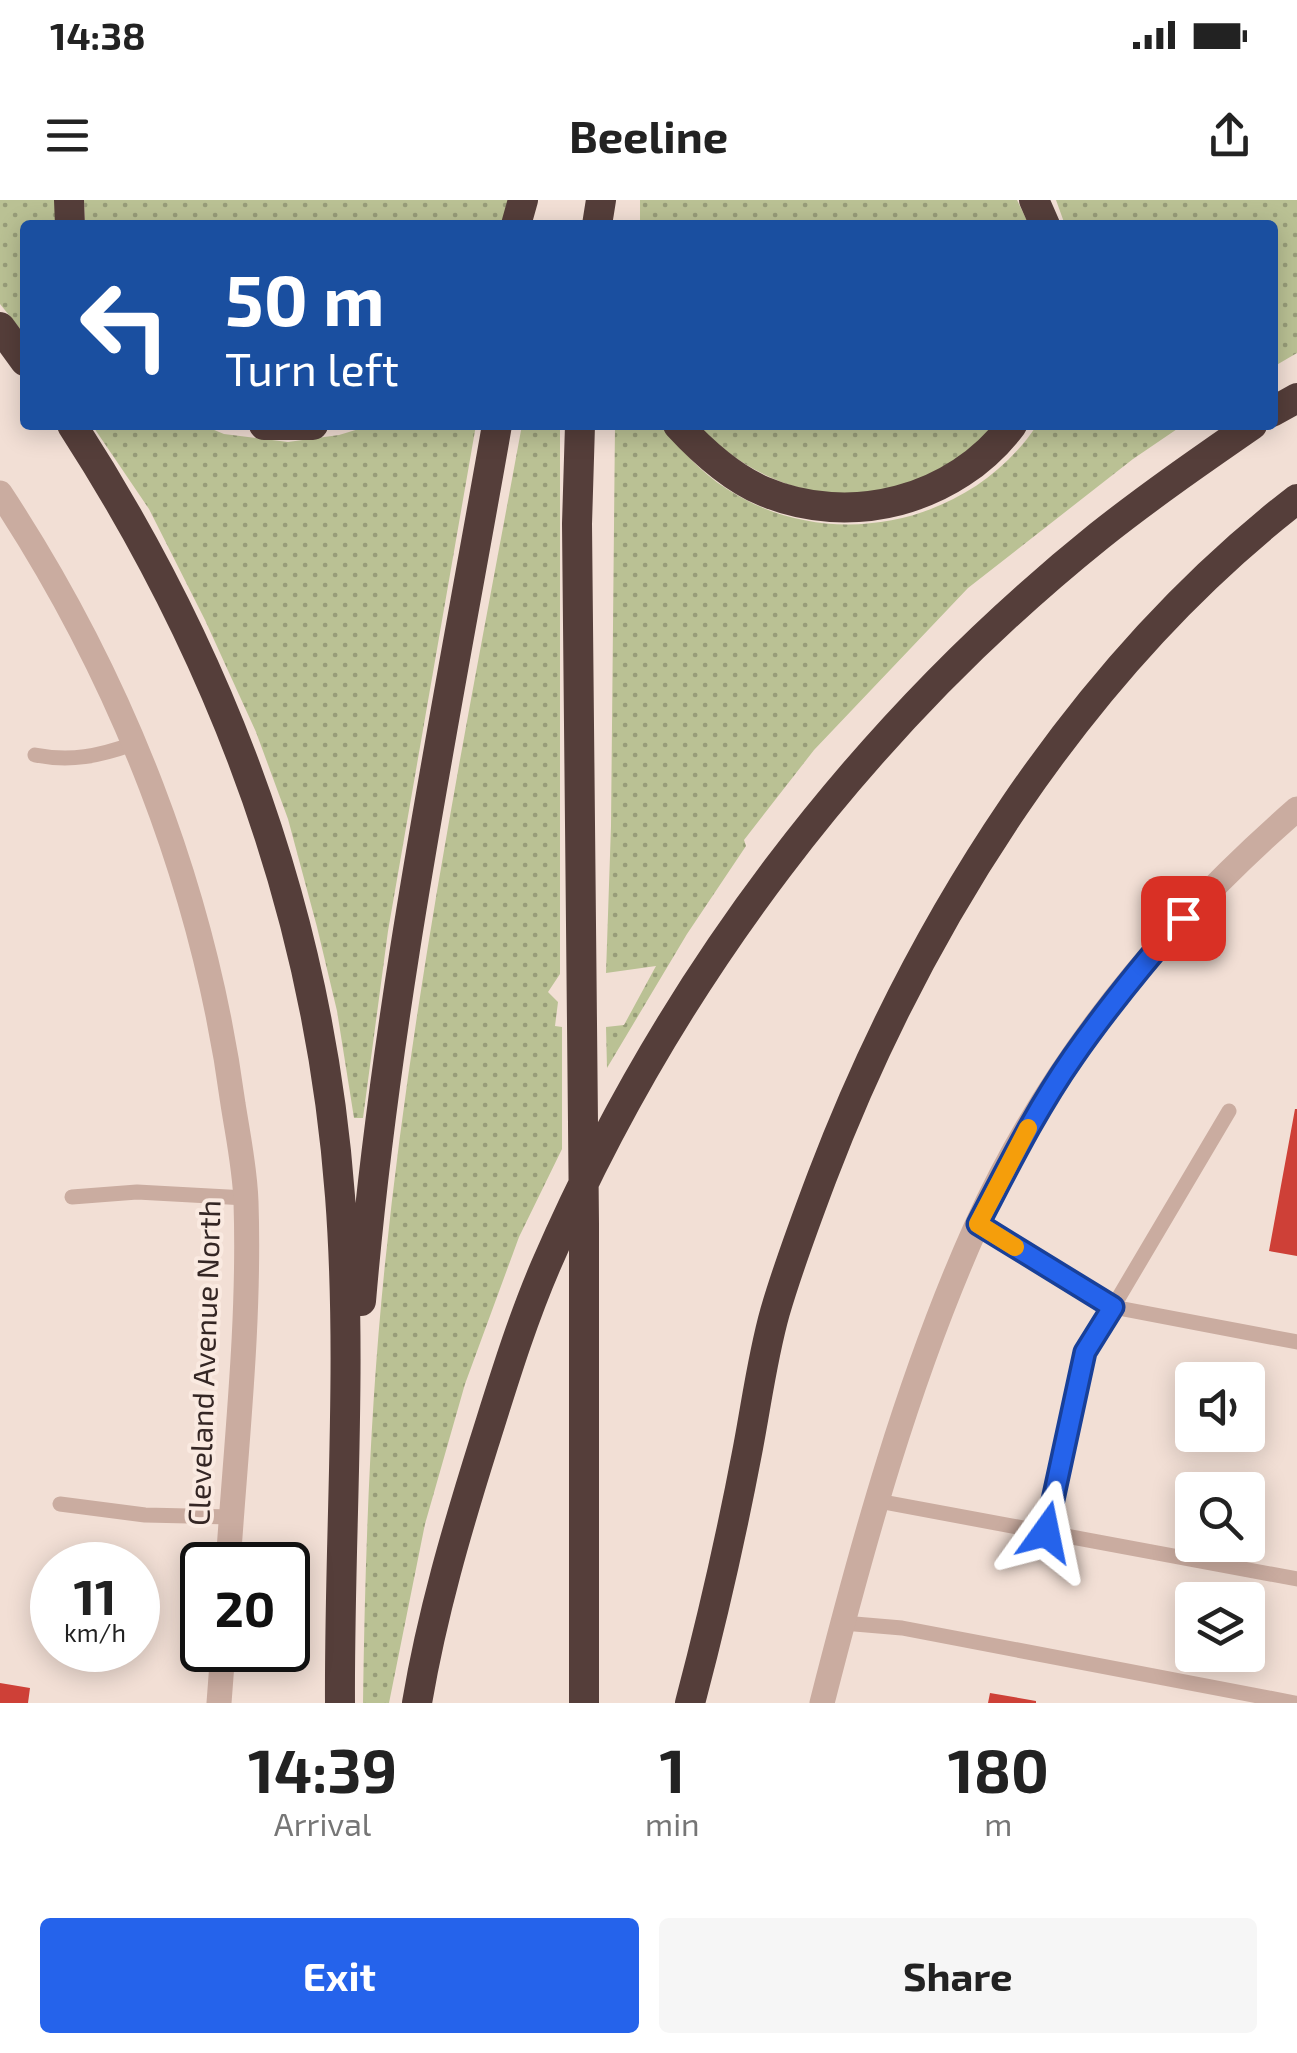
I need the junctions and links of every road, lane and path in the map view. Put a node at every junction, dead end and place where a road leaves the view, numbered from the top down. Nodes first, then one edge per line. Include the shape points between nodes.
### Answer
1 (0, 327) edge
2 (20, 354) edge
3 (75, 430) edge
4 (496, 430) edge
5 (580, 430) edge
6 (683, 430) edge
7 (1007, 430) edge
8 (1245, 430) edge
9 (0, 494) edge
10 (1297, 499) edge
11 (133, 744) junction
12 (35, 755) dead end
13 (1297, 809) edge
14 (1229, 1112) dead end
15 (72, 1198) dead end
16 (246, 1198) junction
17 (978, 1224) junction
18 (1113, 1307) junction
19 (1297, 1342) edge
20 (878, 1501) junction
21 (60, 1504) dead end
22 (232, 1518) junction
23 (345, 1527) junction
24 (1046, 1532) junction
25 (230, 1542) edge
26 (1297, 1578) edge
27 (843, 1623) junction
28 (221, 1672) edge
29 (219, 1703) edge
30 (340, 1703) edge
31 (417, 1703) edge
32 (584, 1703) edge
33 (690, 1703) edge
34 (822, 1703) edge
35 (1295, 1703) edge

1 - 2 highway
3 - 23 highway via 168,586 216,686 271,837 308,976 340,1195
4 - 23 highway via 387,1068
5 - 32 highway
6 - 7 highway via 728,471 762,491 837,508 877,506 947,482
8 - 31 highway via 1098,536 950,669 817,817 700,978 580,1189 517,1339 454,1536
9 - 11 street, Cleveland Avenue North via 57,585
10 - 33 highway via 1148,637 1078,722 973,872 884,1032 846,1115 774,1314 720,1594
11 - 12 lane via 96,757
11 - 16 street, Cleveland Avenue North via 184,874 212,976
13 - 17 street via 1183,918 1128,982 1044,1102
14 - 18 lane
15 - 16 lane via 137,1192
16 - 22 street, Cleveland Avenue North
17 - 18 lane
17 - 20 street via 930,1341
18 - 19 lane
18 - 24 lane via 1085,1352
20 - 24 lane
20 - 27 street
21 - 22 lane
22 - 25 street, Cleveland Avenue North
23 - 30 highway
24 - 26 lane
27 - 34 street
27 - 35 lane via 902,1628
28 - 29 street

